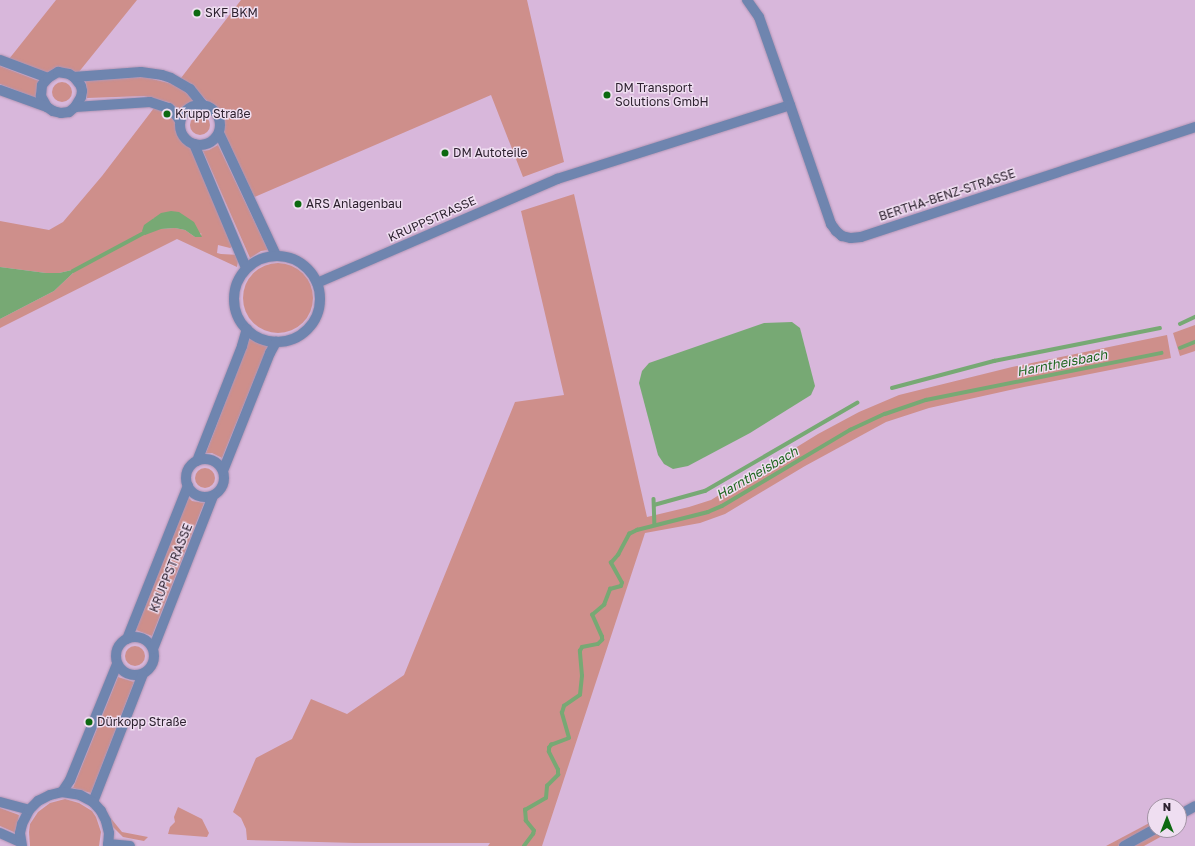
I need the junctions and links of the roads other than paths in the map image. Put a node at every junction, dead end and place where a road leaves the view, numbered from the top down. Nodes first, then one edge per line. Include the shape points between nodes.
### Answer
1 (746, 0) edge
2 (0, 60) edge
3 (74, 77) junction
4 (48, 78) junction
5 (0, 90) edge
6 (203, 105) junction
7 (790, 105) junction
8 (47, 107) junction
9 (75, 107) junction
10 (180, 121) junction
11 (1195, 127) edge
12 (219, 133) junction
13 (194, 144) junction
14 (276, 255) junction
15 (246, 268) junction
16 (318, 283) junction
17 (247, 329) junction
18 (276, 342) junction
19 (197, 461) junction
20 (223, 471) junction
21 (188, 486) junction
22 (213, 496) junction
23 (127, 639) junction
24 (153, 649) junction
25 (117, 664) junction
26 (143, 674) junction
27 (62, 792) junction
28 (0, 802) edge
29 (93, 802) junction
30 (29, 810) junction
31 (1147, 833) edge
32 (0, 834) edge
33 (21, 844) edge
34 (108, 845) edge
35 (130, 846) edge
36 (1124, 846) edge

1 - 7 street, BERTHA-BENZ-STRASSE via 759,17
2 - 4 street
3 - 4 street via 58,72
3 - 6 street via 141,72 162,75 190,89
3 - 9 street via 82,91
4 - 8 street via 41,90 43,102
5 - 8 street
6 - 10 street via 189,108
6 - 12 street via 215,112 219,118
7 - 11 street, BERTHA-BENZ-STRASSE via 831,224 836,232 851,238 861,237
7 - 16 street, KRUPPSTRASSE via 557,179
8 - 9 street via 61,113 69,112
9 - 10 street via 150,102 168,108
10 - 13 street via 182,135
12 - 13 street via 208,144
12 - 14 street
13 - 15 street
14 - 15 street via 260,259
14 - 16 street via 289,257 301,263
15 - 17 street via 234,291 234,304 236,314
16 - 18 street via 320,300 317,316 307,330 293,339
17 - 18 street via 261,339
17 - 19 street, KRUPPSTRASSE
18 - 20 street, KRUPPSTRASSE
19 - 20 street via 212,460
19 - 21 street, KRUPPSTRASSE via 186,474
20 - 22 street, KRUPPSTRASSE via 223,486
21 - 22 street via 198,496
21 - 23 street, KRUPPSTRASSE
22 - 24 street, KRUPPSTRASSE
23 - 24 street via 142,638
23 - 25 street, KRUPPSTRASSE via 118,647
24 - 26 street, KRUPPSTRASSE via 153,664
25 - 26 street via 128,674
25 - 27 street, KRUPPSTRASSE via 70,780
26 - 29 street, KRUPPSTRASSE
27 - 29 street via 80,794
27 - 30 street via 38,801
28 - 30 street
29 - 34 street via 106,821
30 - 33 street via 22,824
31 - 36 street
32 - 33 street
34 - 35 street

